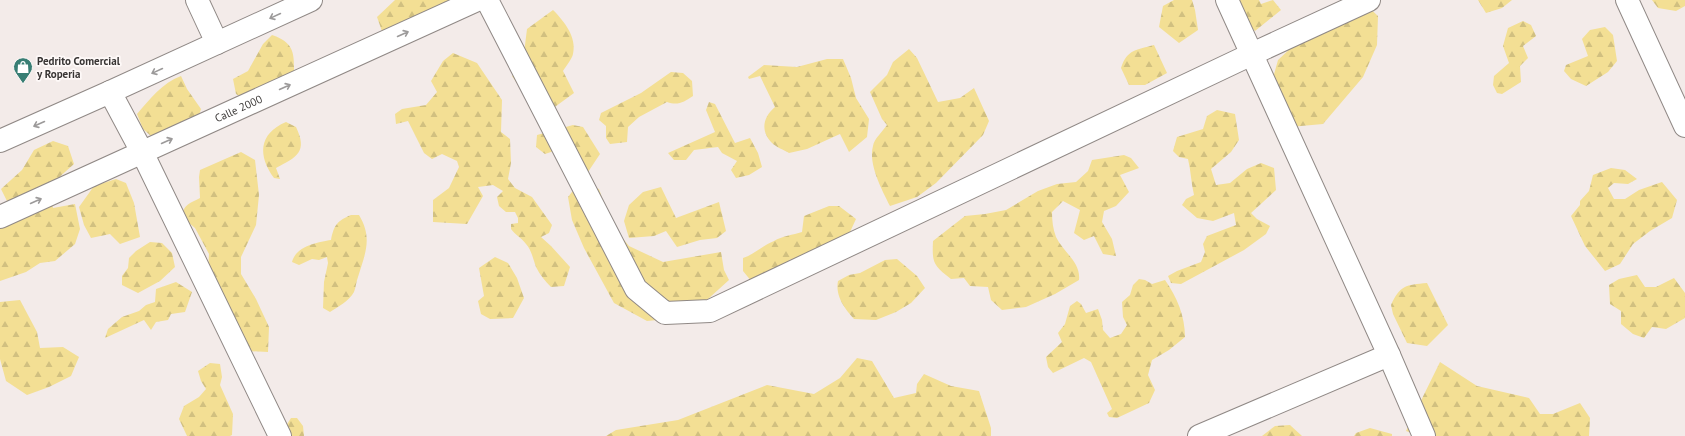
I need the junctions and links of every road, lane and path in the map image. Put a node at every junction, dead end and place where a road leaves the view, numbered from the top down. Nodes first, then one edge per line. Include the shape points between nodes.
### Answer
1 (197, 0) edge
2 (311, 0) edge
3 (477, 0) edge
4 (487, 0) edge
5 (1227, 0) edge
6 (1369, 0) edge
7 (1627, 0) edge
8 (217, 43) junction
9 (1252, 54) junction
10 (110, 92) junction
11 (1685, 126) edge
12 (0, 141) edge
13 (142, 152) junction
14 (0, 217) edge
15 (1389, 355) junction
16 (280, 436) edge
17 (1199, 436) edge
18 (1424, 436) edge

1 - 8 street
2 -> 8 street
13 -> 3 street, Calle 2000
4 - 9 street via 636,289 665,313 710,311
5 - 9 street
6 - 9 street
7 - 11 street
8 -> 10 street
9 - 15 street
10 -> 12 street
10 - 13 street
14 -> 13 street, Calle 2000
13 - 16 street
15 - 17 street
15 - 18 street

